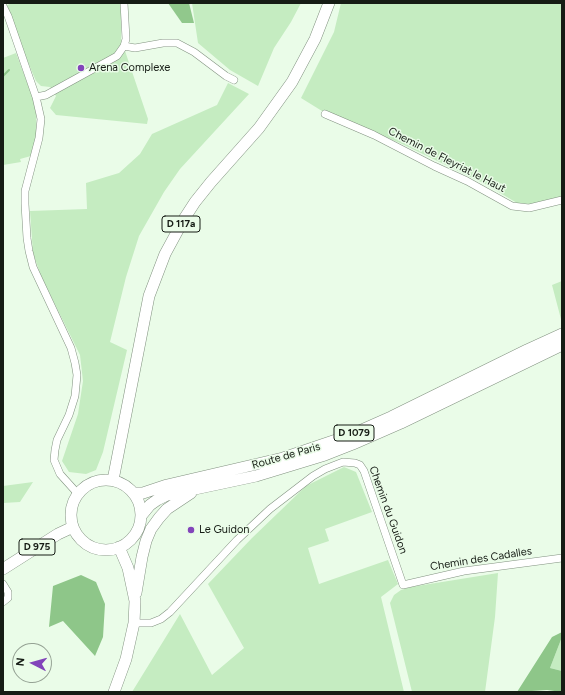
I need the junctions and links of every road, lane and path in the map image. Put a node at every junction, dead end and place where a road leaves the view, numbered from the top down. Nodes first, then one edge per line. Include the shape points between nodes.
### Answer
1 (124, 3) edge
2 (329, 3) edge
3 (3, 6) edge
4 (124, 46) junction
5 (234, 80) dead end
6 (36, 97) junction
7 (325, 114) dead end
8 (562, 200) edge
9 (562, 334) edge
10 (562, 345) edge
11 (113, 480) junction
12 (198, 489) junction
13 (133, 493) junction
14 (78, 494) junction
15 (141, 516) junction
16 (73, 527) junction
17 (119, 547) junction
18 (562, 558) edge
19 (3, 569) edge
20 (3, 584) edge
21 (404, 585) joint
22 (135, 601) junction
23 (3, 602) edge
24 (134, 623) junction
25 (114, 692) edge

1 - 4 street
2 - 11 main road, D 117a via 315,38 292,82 260,128 195,202 165,254 149,296
3 - 6 street
4 - 5 street via 135,48 177,43
4 - 6 street via 117,56 46,95
6 - 14 street via 40,128 26,191 27,238 33,267 71,348 75,363 75,396 57,440 54,460 60,474
7 - 8 street, Chemin de Fleyriat le Haut via 374,135 512,206 529,208
9 - 13 main road, Route de Paris / D 1079 via 348,436 283,458 143,493
10 - 12 main road, Route de Paris / D 1079 via 353,444 256,476
11 - 13 main road via 126,486
11 - 14 main road via 96,481
12 - 15 main road, Route de Paris / D 1079 via 167,495 150,505
12 - 22 main road via 167,509 151,529 143,552
13 - 15 main road
14 - 16 main road via 72,506
15 - 17 main road via 134,535
16 - 17 main road via 80,538 92,547 105,550
16 - 19 main road, D 975
17 - 22 main road via 128,568
18 - 21 street, Chemin des Cadalles via 464,571
20 - 23 street via 8,592 8,598
21 - 24 street, Chemin du Guidon via 364,471 355,463 343,462 313,476 270,509 236,540 161,619 151,623
22 - 24 main road
24 - 25 main road via 126,659

